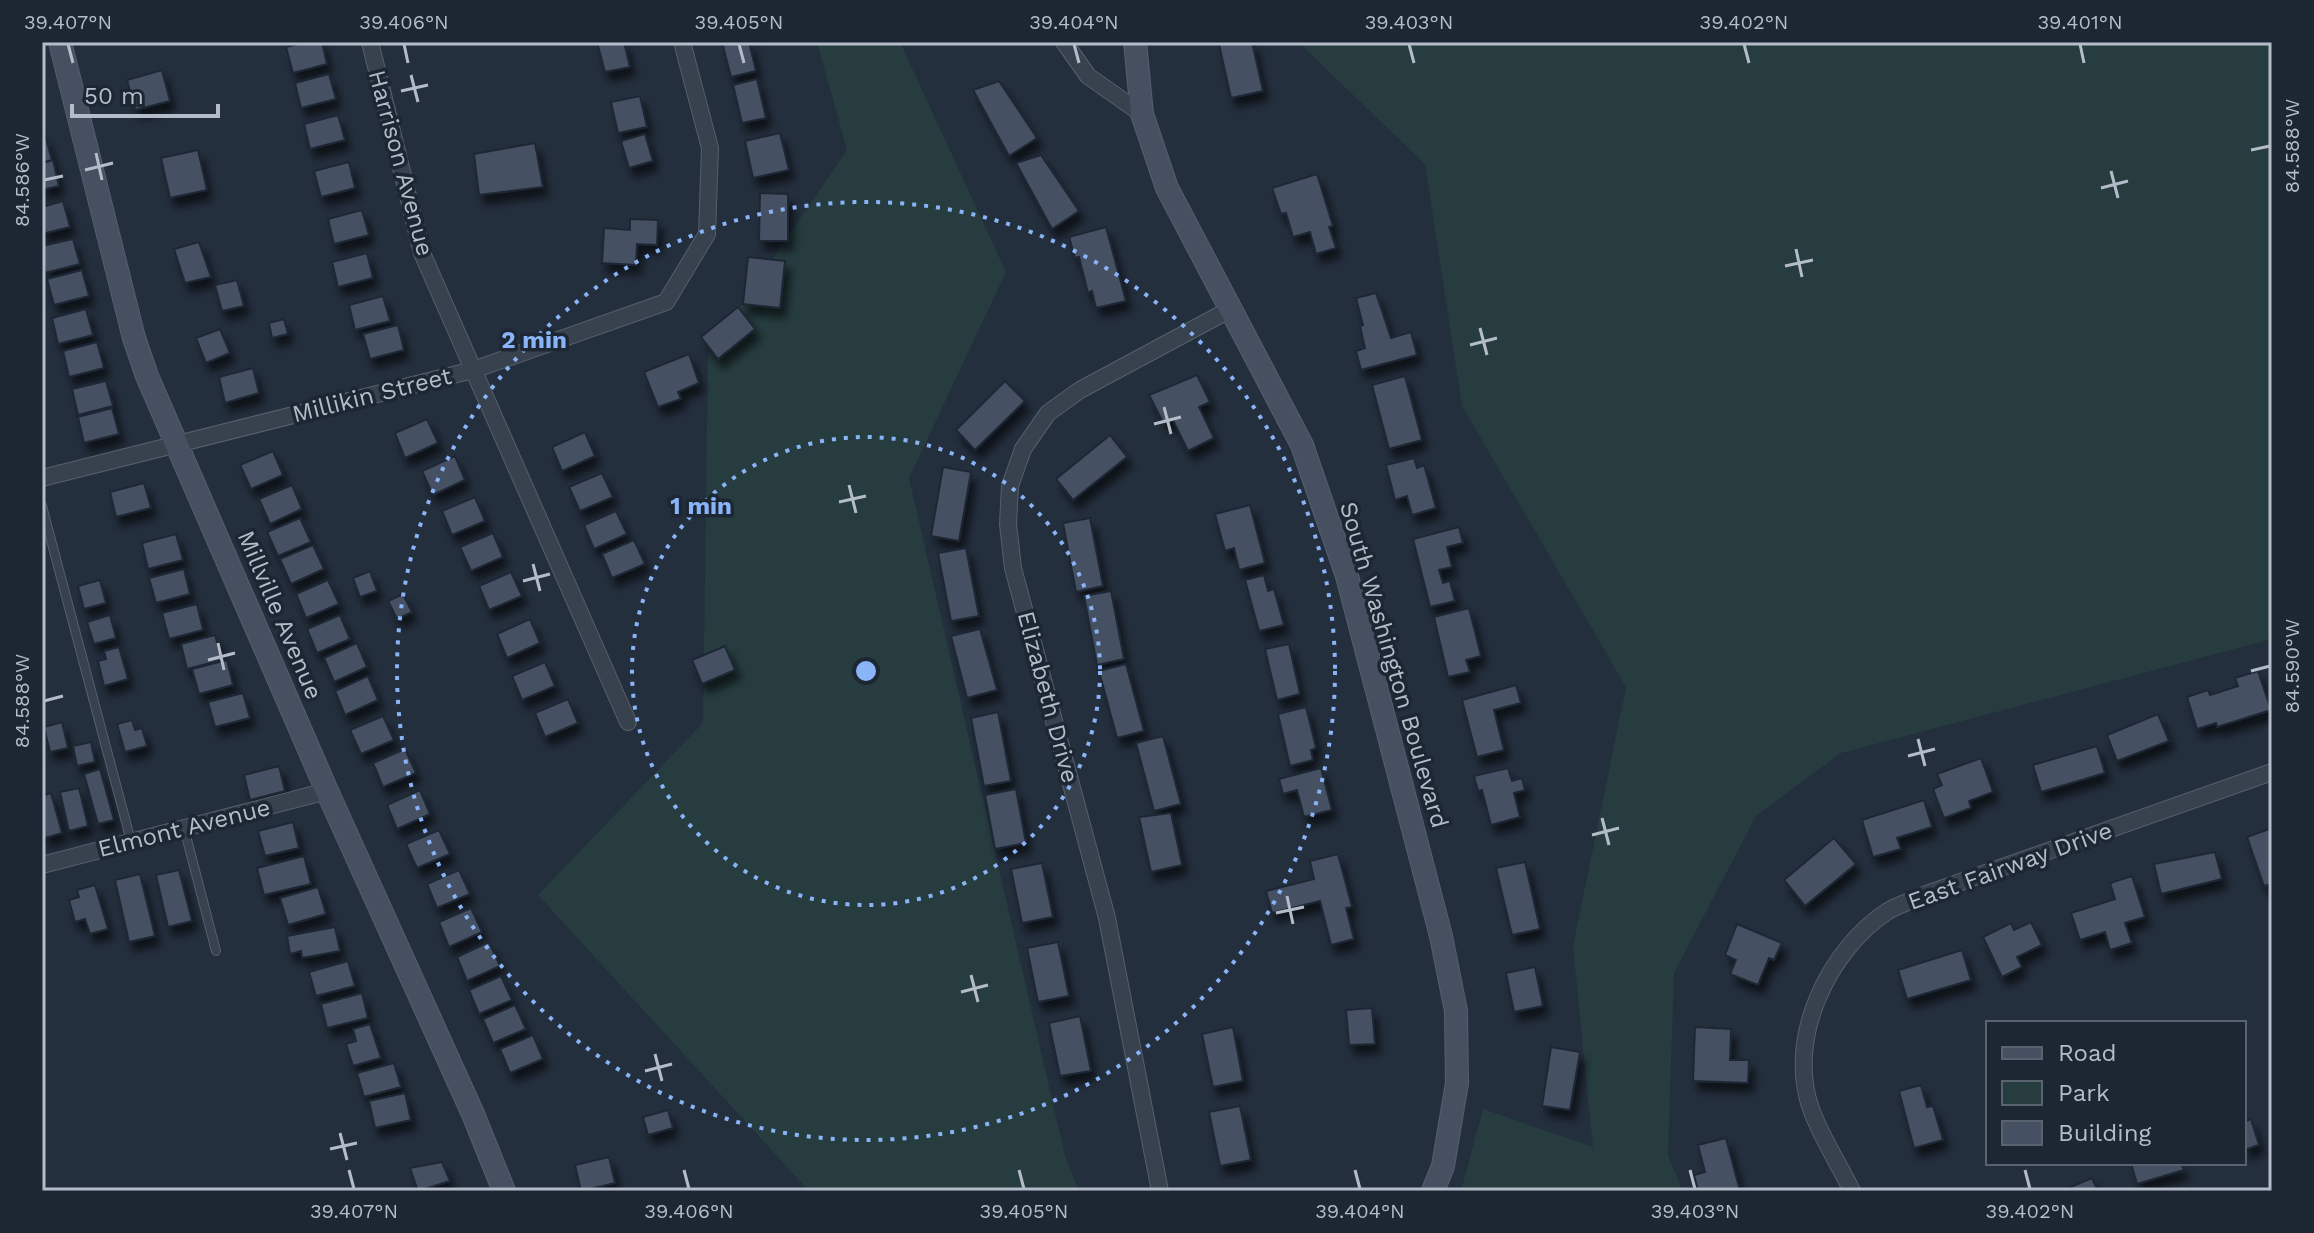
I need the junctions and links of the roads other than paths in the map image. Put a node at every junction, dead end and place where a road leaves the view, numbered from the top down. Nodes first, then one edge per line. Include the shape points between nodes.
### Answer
1 (60, 42) edge
2 (370, 42) edge
3 (682, 42) edge
4 (1064, 42) edge
5 (1135, 42) edge
6 (1142, 114) junction
7 (1229, 310) junction
8 (473, 370) junction
9 (177, 444) junction
10 (42, 478) edge
11 (42, 506) edge
12 (628, 722) dead end
13 (2272, 772) edge
14 (327, 791) junction
15 (184, 828) junction
16 (132, 842) junction
17 (42, 865) edge
18 (216, 951) dead end
19 (504, 1191) edge
20 (1160, 1191) edge
21 (1433, 1191) edge
22 (1852, 1191) edge

1 - 9 main road, Millville Avenue via 134,338
2 - 8 street, Harrison Avenue via 422,253
3 - 8 street, Millikin Street via 710,148 707,234 666,302
4 - 6 street via 1088,76
5 - 6 main road, South Washington Boulevard
6 - 7 main road, South Washington Boulevard via 1167,188
7 - 20 street, Elizabeth Drive via 1080,390 1048,413 1023,449 1010,486 1013,568 1107,918
7 - 21 main road, South Washington Boulevard via 1302,445 1347,576 1441,936 1456,1011 1457,1083 1443,1166
8 - 9 street, Millikin Street
8 - 12 street, Harrison Avenue
9 - 10 street, Millikin Street
9 - 14 main road, Millville Avenue
11 - 16 lane
13 - 22 street, East Fairway Drive via 1921,896 1888,911 1859,937 1825,979 1810,1019 1803,1067 1811,1108
14 - 15 street, Elmont Avenue
14 - 19 main road, Millville Avenue
15 - 16 street, Elmont Avenue
15 - 18 lane
16 - 17 street, Elmont Avenue

